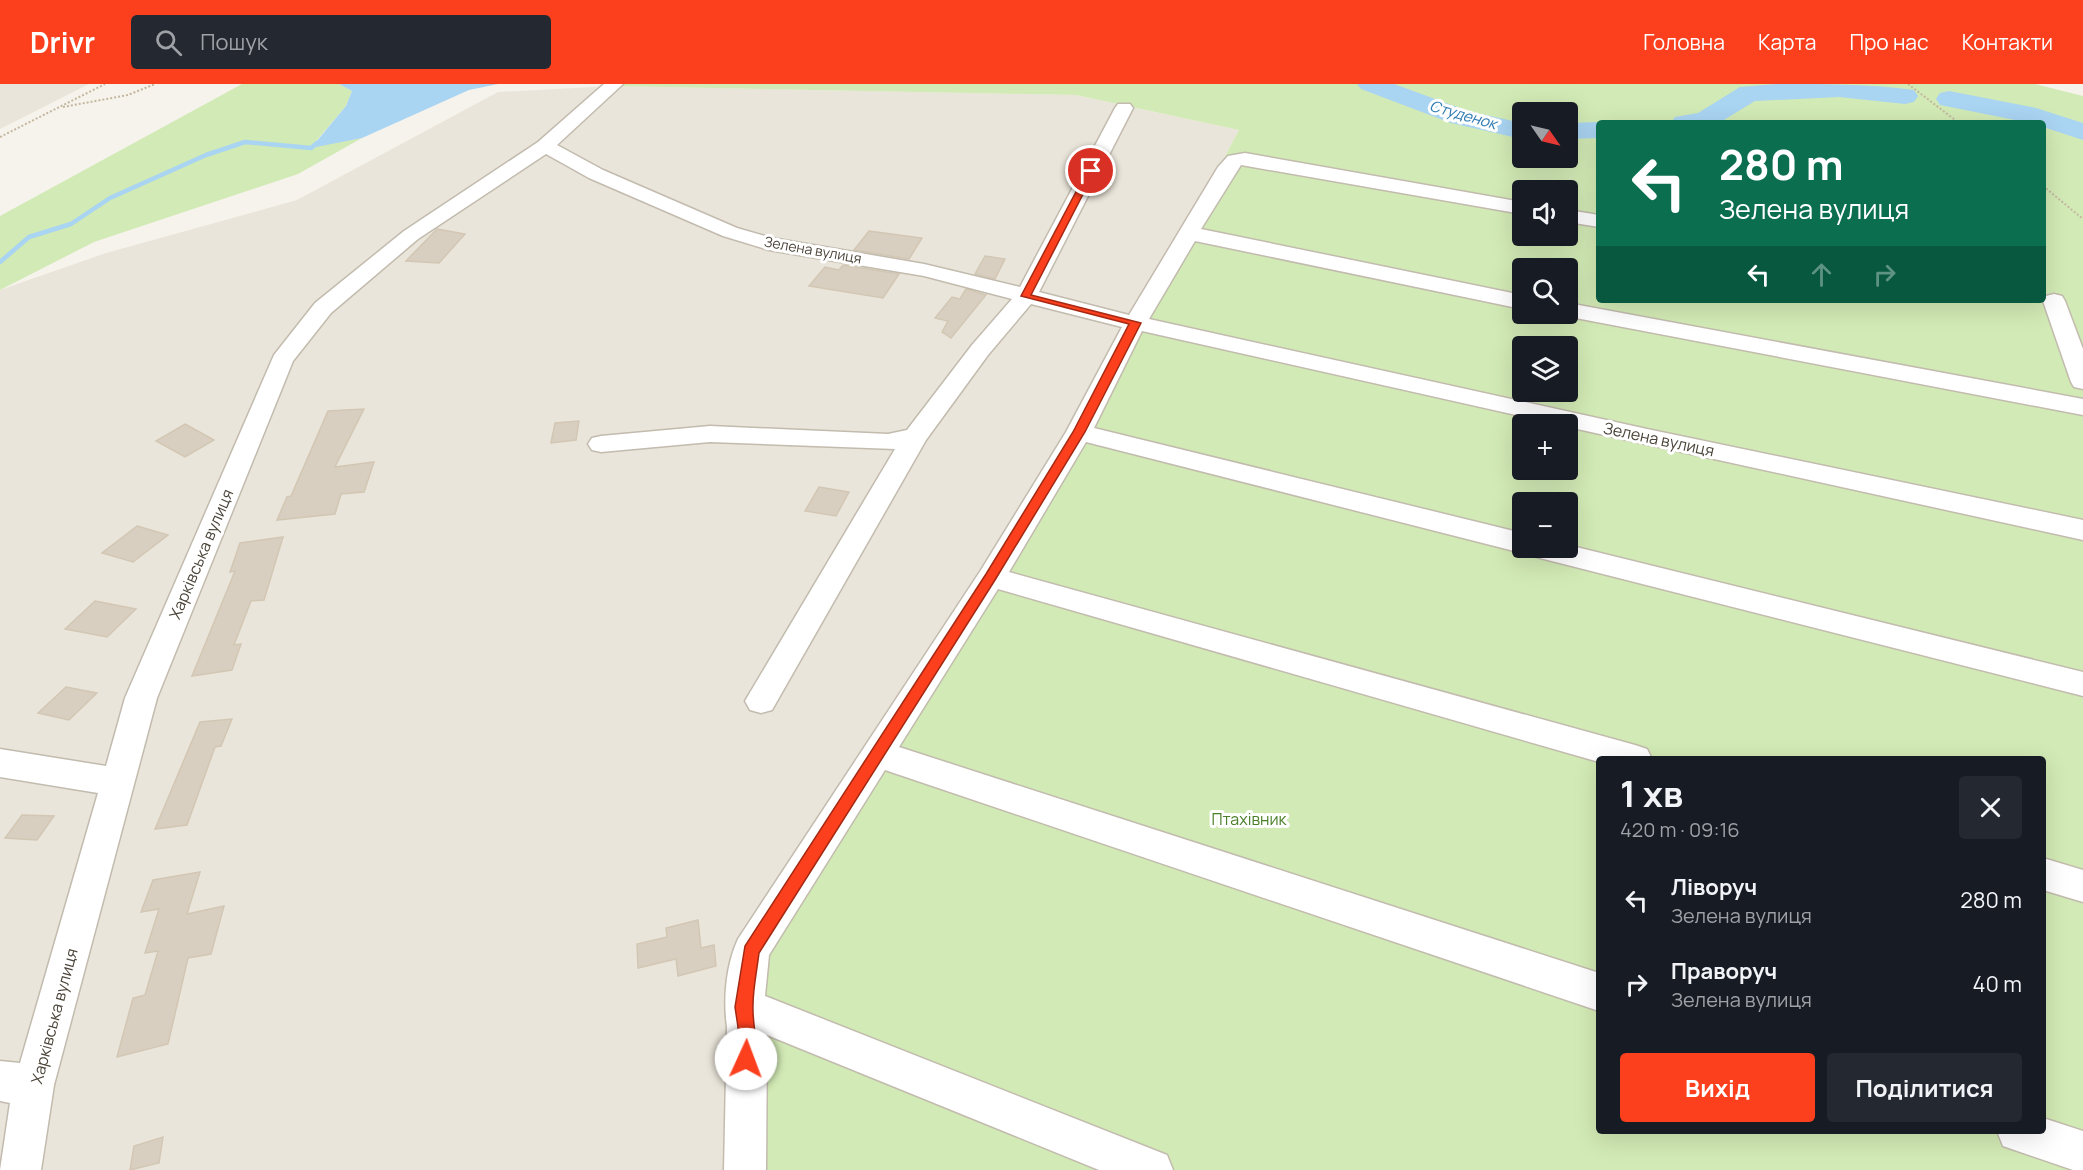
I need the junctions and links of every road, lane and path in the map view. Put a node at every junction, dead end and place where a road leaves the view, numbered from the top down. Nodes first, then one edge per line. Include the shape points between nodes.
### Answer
1 (105, 84) edge
2 (156, 84) edge
3 (614, 84) edge
4 (1908, 84) edge
5 (58, 108) junction
6 (1124, 108) dead end
7 (1955, 120) edge
8 (0, 137) edge
9 (545, 146) junction
10 (2046, 188) edge
11 (1512, 206) edge
12 (1578, 218) edge
13 (2083, 219) edge
14 (1596, 221) edge
15 (1188, 233) junction
16 (1026, 296) junction
17 (1512, 300) edge
18 (2057, 301) edge
19 (1578, 312) edge
20 (1136, 323) junction
21 (2083, 382) edge
22 (2083, 407) edge
23 (1079, 432) junction
24 (915, 437) junction
25 (601, 444) dead end
26 (2083, 530) edge
27 (1512, 540) edge
28 (1578, 558) edge
29 (991, 577) junction
30 (2083, 684) edge
31 (761, 701) dead end
32 (878, 754) junction
33 (1624, 756) edge
34 (0, 763) edge
35 (118, 782) junction
36 (2046, 875) edge
37 (2083, 885) edge
38 (1596, 992) edge
39 (744, 1007) junction
40 (17, 1083) edge
41 (2027, 1134) edge
42 (2083, 1152) edge
43 (20, 1170) edge
44 (746, 1170) edge
45 (1152, 1170) edge

1 - 5 path
2 - 5 path via 128,95
3 - 9 street, Харківська вулиця
4 - 7 path
5 - 8 path
6 - 16 street
9 - 16 street, Зелена вулиця via 606,178 730,232 769,244 924,270
9 - 35 street, Харківська вулиця via 411,235 322,308 282,360 141,698
10 - 13 path
11 - 15 street via 1245,159 1235,160 1228,167
12 - 14 street
15 - 17 street
15 - 20 street
16 - 20 street, Зелена вулиця
16 - 24 street
18 - 21 street
19 - 22 street
20 - 23 street
20 - 26 street, Зелена вулиця
23 - 27 street
23 - 29 street
24 - 25 street via 888,442 710,434
24 - 31 street
28 - 30 street
29 - 32 street
29 - 33 street
32 - 38 street
32 - 39 street via 751,951
34 - 35 street
35 - 40 street, Харківська вулиця
36 - 37 street
39 - 44 street
39 - 45 street
40 - 43 street, Харківська вулиця
41 - 42 street

